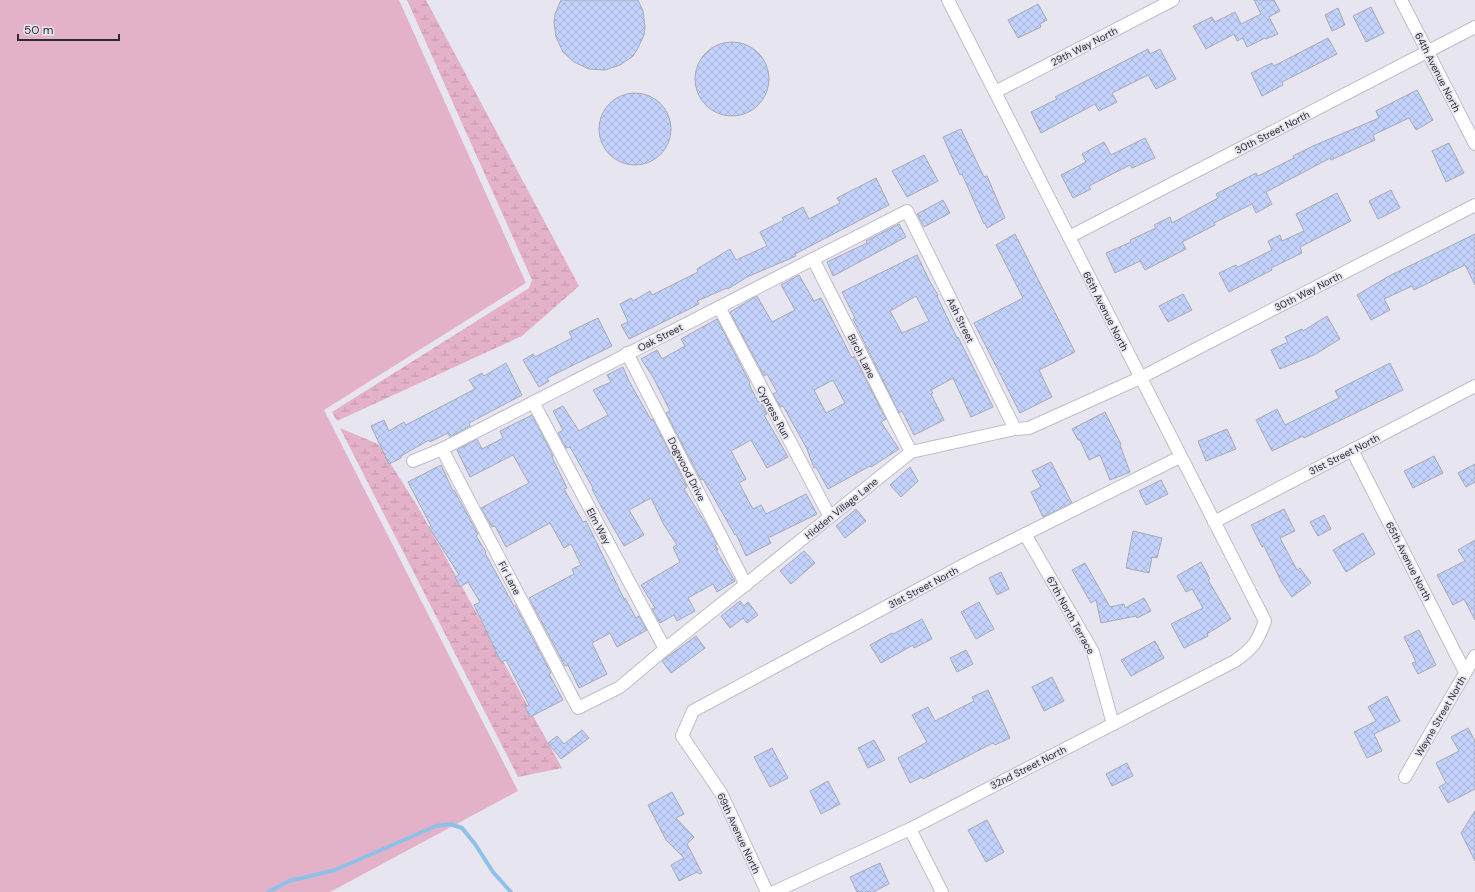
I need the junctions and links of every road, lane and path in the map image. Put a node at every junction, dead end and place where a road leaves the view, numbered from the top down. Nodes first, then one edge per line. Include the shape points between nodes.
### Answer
1 (948, 0) edge
2 (1173, 0) edge
3 (1401, 0) edge
4 (1475, 27) edge
5 (1427, 52) junction
6 (995, 92) junction
7 (1475, 144) edge
8 (1475, 205) edge
9 (907, 211) joint
10 (1069, 237) junction
11 (813, 259) junction
12 (719, 307) junction
13 (627, 353) junction
14 (1140, 378) junction
15 (1475, 386) edge
16 (534, 402) junction
17 (1015, 429) junction
18 (442, 449) junction
19 (1352, 450) junction
20 (911, 452) junction
21 (1180, 457) junction
22 (413, 461) dead end
23 (830, 517) junction
24 (1214, 522) junction
25 (1025, 534) junction
26 (746, 585) junction
27 (1265, 621) joint
28 (665, 649) junction
29 (1475, 656) edge
30 (1465, 672) junction
31 (578, 708) joint
32 (1113, 724) junction
33 (682, 736) joint
34 (1405, 777) dead end
35 (910, 829) junction
36 (767, 892) edge
37 (774, 892) edge
38 (942, 892) edge

1 - 6 street, 66th Avenue North
2 - 6 street, 29th Way North
3 - 5 street, 64th Avenue North
4 - 5 street, 30th Street North
5 - 7 street, 64th Avenue North
5 - 10 street, 30th Street North
6 - 10 street, 66th Avenue North
8 - 14 street, 30th Way North
9 - 11 street, Oak Street
9 - 17 street, Ash Street
10 - 14 street, 66th Avenue North
11 - 12 street, Oak Street
11 - 20 street, Birch Lane
12 - 13 street, Oak Street
12 - 23 street, Cypress Run
13 - 16 street, Oak Street
13 - 26 street, Dogwood Drive
14 - 17 street, Hidden Village Lane via 1029,428
14 - 21 street, 66th Avenue North
15 - 19 street, 31st Street North
16 - 18 street, Oak Street
16 - 28 street, Elm Way
17 - 20 street, Hidden Village Lane
18 - 22 street, Oak Street
18 - 31 street, Fir Lane
19 - 24 street, 31st Street North
19 - 30 street, 65th Avenue North
20 - 23 street, Hidden Village Lane
21 - 24 street, 66th Avenue North
21 - 25 street, 31st Street North
23 - 26 street, Hidden Village Lane
24 - 27 street, 66th Avenue North
25 - 32 street, 67th North Terrace via 1093,652
25 - 33 street, 31st Street North via 692,711
26 - 28 street, Hidden Village Lane
27 - 32 street, 32nd Street North via 1250,650 1234,661
28 - 31 street, Hidden Village Lane via 620,687
29 - 30 street, Wayne Street North
30 - 34 street, Wayne Street North
32 - 35 street, 32nd Street North
33 - 36 street, 69th Avenue North via 721,793
35 - 37 street, 32nd Street North
35 - 38 street

